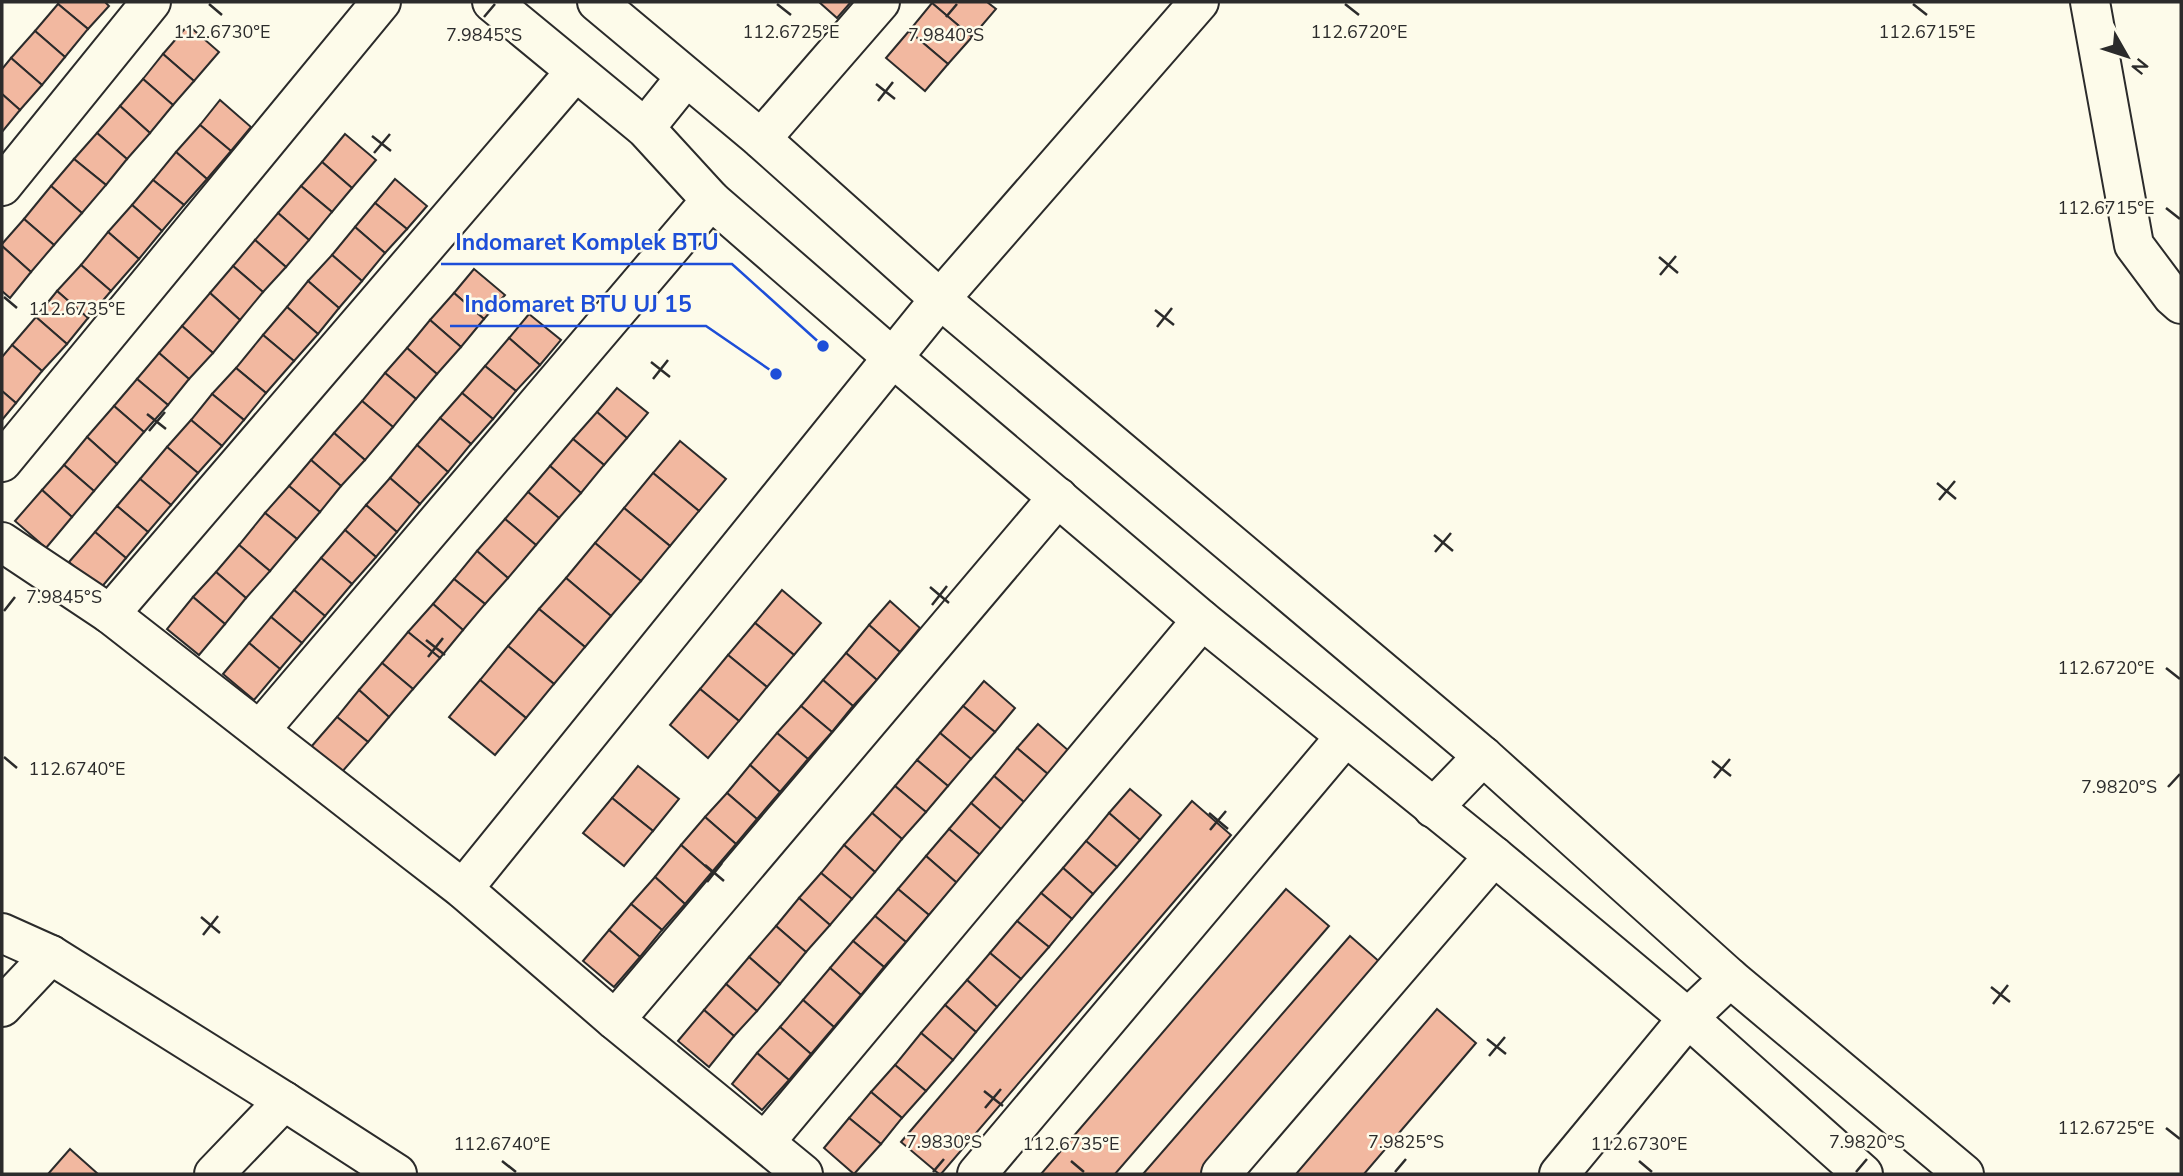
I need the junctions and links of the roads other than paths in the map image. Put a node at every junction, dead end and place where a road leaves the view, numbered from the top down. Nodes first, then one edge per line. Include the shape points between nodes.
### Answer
1 (150, 2) edge
2 (381, 2) edge
3 (492, 2) edge
4 (880, 2) edge
5 (1199, 2) edge
6 (2090, 2) edge
7 (615, 7) edge
8 (575, 72) junction
9 (686, 77) junction
10 (645, 128) junction
11 (761, 139) junction
12 (2, 186) edge
13 (711, 200) junction
14 (940, 299) junction
15 (2181, 304) edge
16 (892, 357) junction
17 (2, 462) edge
18 (1058, 497) junction
19 (2, 542) edge
20 (110, 614) junction
21 (1202, 620) junction
22 (260, 730) junction
23 (1345, 737) junction
24 (1483, 756) junction
25 (1433, 808) junction
26 (1494, 856) junction
27 (463, 889) junction
28 (2, 933) edge
29 (51, 955) junction
30 (1730, 978) junction
31 (2, 1007) edge
32 (1688, 1018) junction
33 (615, 1020) junction
34 (284, 1101) junction
35 (765, 1142) junction
36 (214, 1174) edge
37 (397, 1174) edge
38 (803, 1174) edge
39 (977, 1174) edge
40 (1221, 1174) edge
41 (1559, 1174) edge
42 (1863, 1174) edge
43 (1964, 1174) edge

1 - 12 street
2 - 17 street
3 - 8 street
4 - 11 street
5 - 14 street
6 - 15 street via 2134,245
7 - 9 street
8 - 10 street
8 - 20 street
9 - 10 street
9 - 11 street
10 - 13 street
11 - 14 street
13 - 16 street
13 - 22 street
14 - 16 street
14 - 24 street
16 - 18 street
16 - 27 street
18 - 21 street
18 - 33 street
19 - 20 street
20 - 22 street
21 - 23 street
21 - 35 street
22 - 27 street
23 - 25 street
23 - 39 street
24 - 25 street
24 - 30 street
25 - 26 street
26 - 32 street
26 - 40 street
27 - 33 street
28 - 29 street
29 - 31 street
29 - 34 street
30 - 32 street
30 - 43 street
32 - 41 street
32 - 42 street
33 - 35 street
34 - 36 street
34 - 37 street
35 - 38 street

